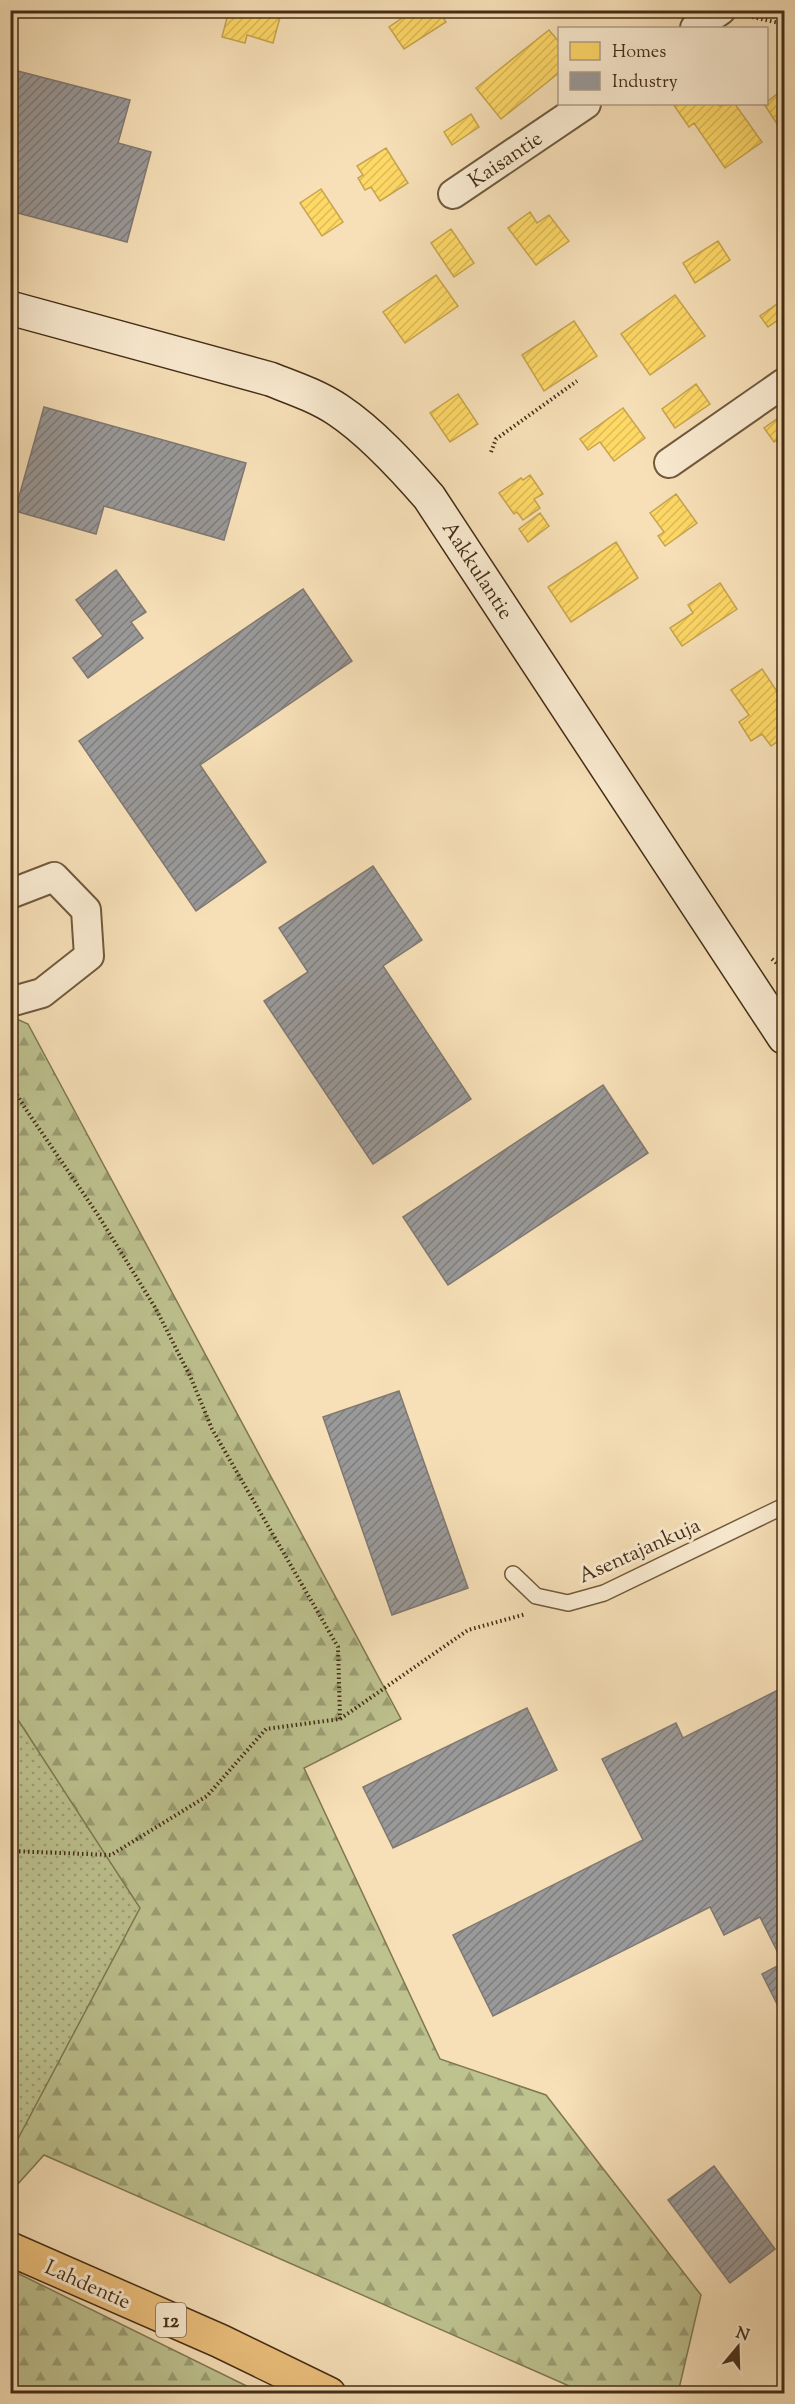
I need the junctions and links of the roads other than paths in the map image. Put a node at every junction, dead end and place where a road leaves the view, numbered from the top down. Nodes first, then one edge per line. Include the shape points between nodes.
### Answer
1 (733, 13) edge
2 (698, 27) edge
3 (585, 105) edge
4 (453, 194) dead end
5 (10, 308) edge
6 (784, 383) edge
7 (669, 463) dead end
8 (10, 894) edge
9 (10, 1002) edge
10 (782, 1027) edge
11 (784, 1506) edge
12 (513, 1574) dead end
13 (10, 2249) edge
14 (329, 2394) edge

1 - 2 street
3 - 4 street, Kaisantie
5 - 10 street, Aakkulantie via 270,379 304,392 338,410 405,469 429,496
6 - 7 street
8 - 9 street via 54,877 86,910 89,957 42,993
11 - 12 lane, Asentajankuja via 604,1593 568,1603 536,1596
13 - 14 highway, Lahdentie / 12 via 220,2341

